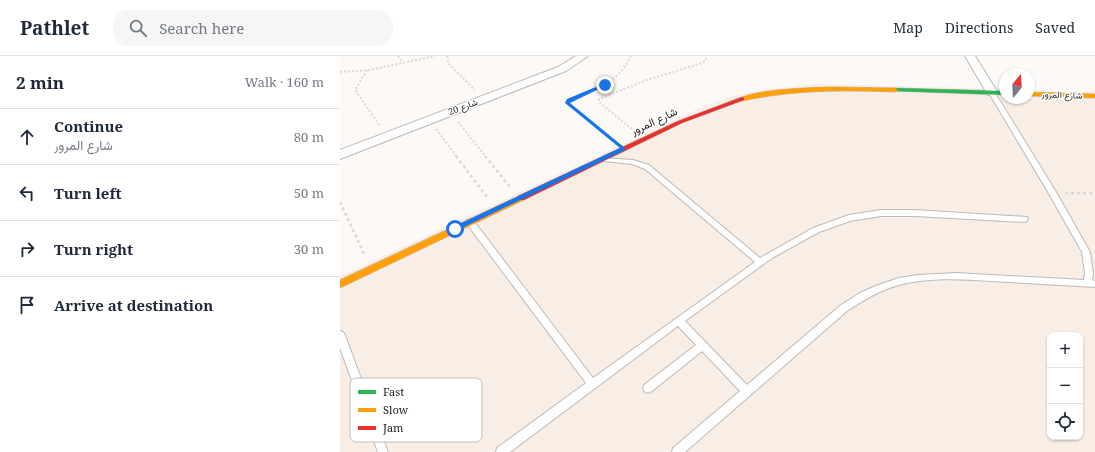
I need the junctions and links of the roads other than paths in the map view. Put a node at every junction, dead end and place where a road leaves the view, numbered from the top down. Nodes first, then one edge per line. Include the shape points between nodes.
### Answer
1 (583, 56) edge
2 (970, 56) edge
3 (1035, 86) edge
4 (999, 87) edge
5 (1095, 88) edge
6 (990, 89) junction
7 (999, 91) edge
8 (732, 93) dead end
9 (1035, 94) edge
10 (1095, 96) edge
11 (613, 142) road end
12 (623, 149) junction
13 (340, 155) edge
14 (602, 159) junction
15 (1024, 219) dead end
16 (470, 222) junction
17 (760, 262) junction
18 (340, 284) edge
19 (1091, 284) edge
20 (679, 320) junction
21 (340, 335) edge
22 (703, 345) junction
23 (356, 378) edge
24 (592, 384) junction
25 (648, 388) dead end
26 (746, 391) junction
27 (379, 442) edge
28 (383, 452) edge
29 (501, 452) edge
30 (677, 452) edge

1 - 13 street, شارع 20 via 562,69
2 - 6 street
3 - 5 street, شارع المرور
4 - 6 street, شارع المرور
6 - 7 street, شارع المرور
6 - 8 street, شارع المرور via 815,81 773,84
6 - 12 street, شارع المرور via 832,88 765,93 702,112
6 - 19 lane via 1086,252
9 - 10 street, شارع المرور
11 - 12 street
12 - 14 street, شارع المرور
14 - 16 street, شارع المرور
14 - 17 lane via 633,162 647,167
15 - 17 lane via 898,212 865,215 832,223 816,230
16 - 18 street, شارع المرور
16 - 24 lane
17 - 20 lane
19 - 26 lane via 946,276 927,276 890,283 858,298 844,308
20 - 22 lane
20 - 24 lane
21 - 23 lane
22 - 25 lane
22 - 26 lane
24 - 29 lane
26 - 30 lane
27 - 28 lane

